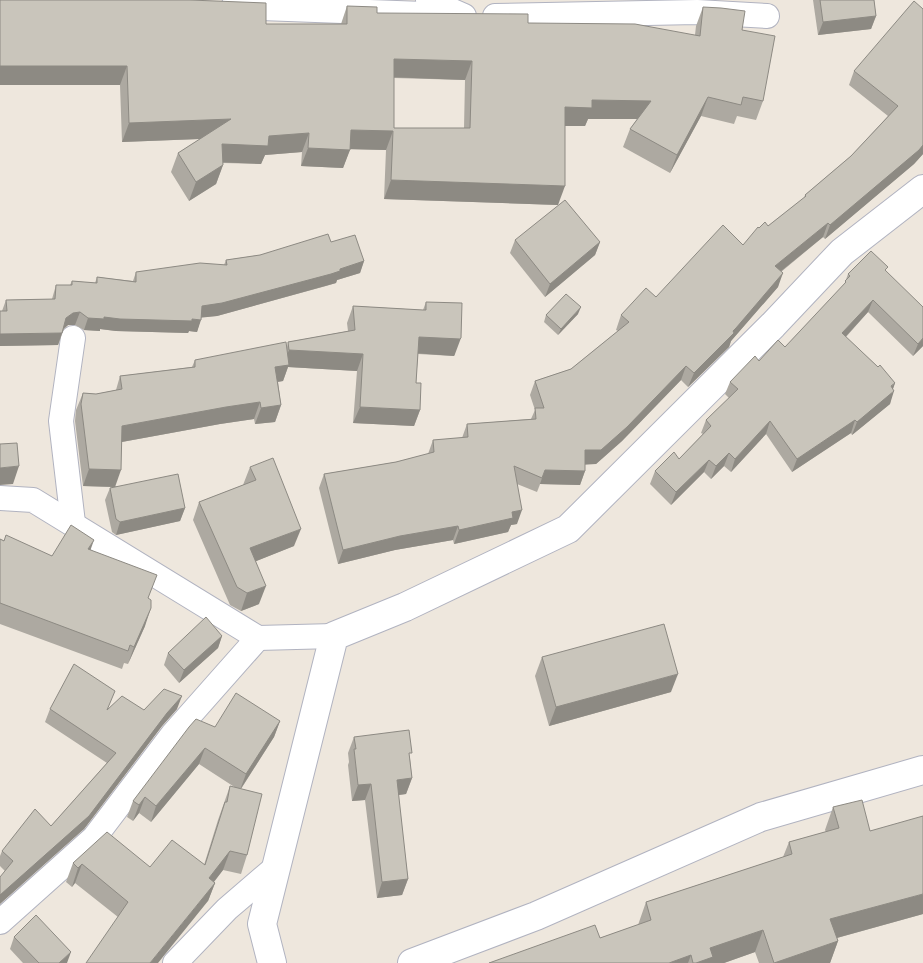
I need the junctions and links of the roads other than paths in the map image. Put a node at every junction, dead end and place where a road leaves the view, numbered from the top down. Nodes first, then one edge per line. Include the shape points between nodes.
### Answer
1 (428, 0) edge
2 (211, 6) edge
3 (464, 16) junction
4 (767, 16) dead end
5 (923, 189) edge
6 (73, 338) dead end
7 (0, 498) edge
8 (73, 524) junction
9 (334, 636) junction
10 (258, 638) junction
11 (923, 770) edge
12 (276, 867) junction
13 (0, 922) edge
14 (175, 963) edge
15 (272, 963) edge
16 (412, 963) edge

1 - 3 street
2 - 3 street
3 - 4 street via 697,12
5 - 9 street via 842,252 568,529 405,607
6 - 8 street via 61,420
7 - 8 street via 33,500
8 - 10 street
9 - 10 street
9 - 12 street
10 - 13 street via 173,734 94,838
11 - 16 street via 761,817 536,916
12 - 14 street via 227,909
12 - 15 street via 262,924

